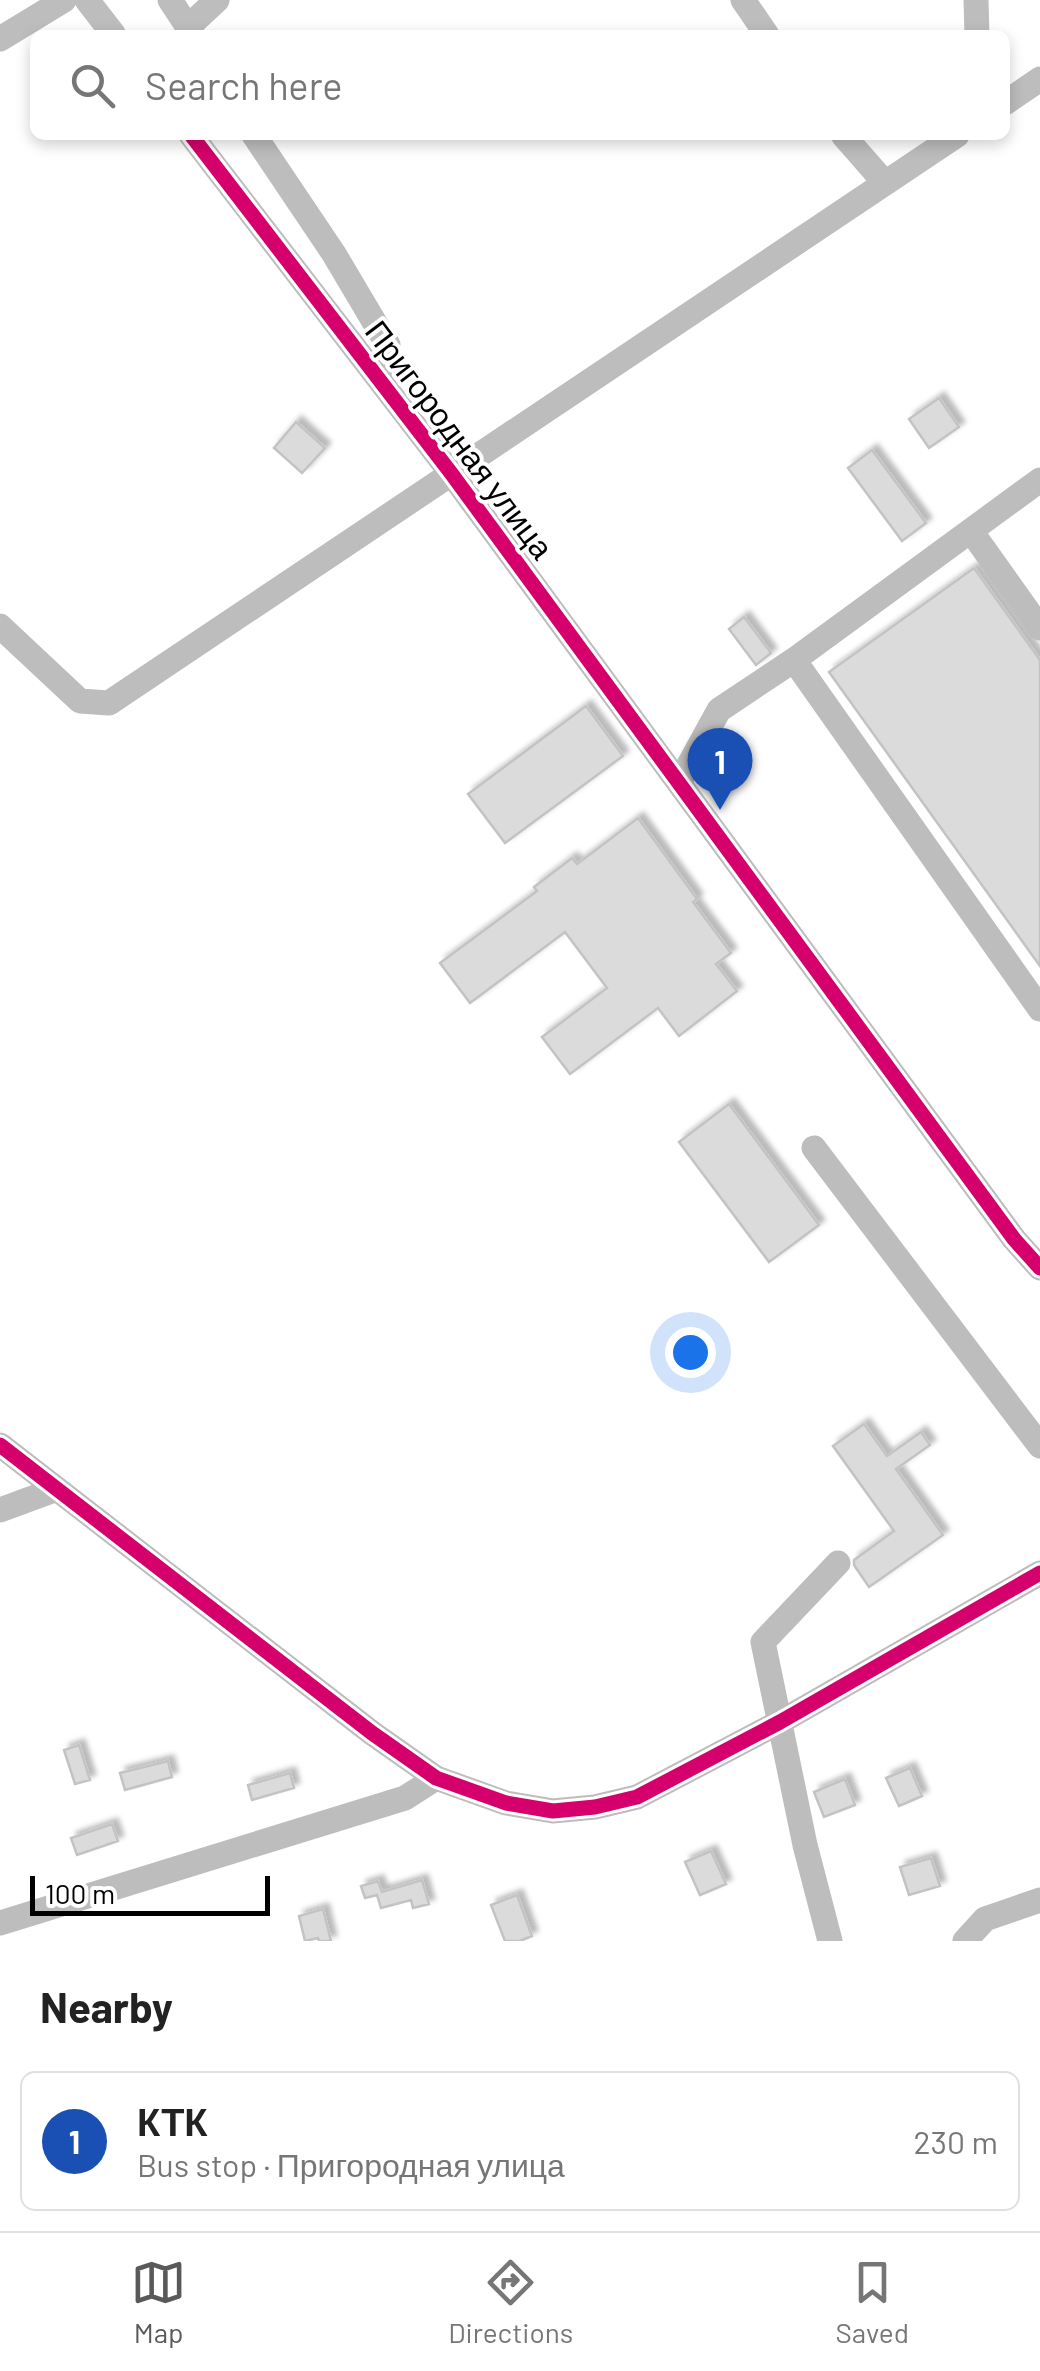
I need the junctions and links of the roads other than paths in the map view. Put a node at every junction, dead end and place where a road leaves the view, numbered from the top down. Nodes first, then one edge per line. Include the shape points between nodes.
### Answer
1 (64, 0) edge
2 (87, 0) edge
3 (170, 0) edge
4 (217, 0) edge
5 (744, 0) edge
6 (958, 0) edge
7 (976, 19) edge
8 (110, 30) edge
9 (189, 30) edge
10 (191, 30) edge
11 (764, 30) edge
12 (0, 39) edge
13 (1040, 79) edge
14 (1010, 100) edge
15 (195, 140) edge
16 (257, 140) edge
17 (847, 140) edge
18 (950, 140) edge
19 (885, 183) junction
20 (379, 379) junction
21 (452, 473) junction
22 (1040, 480) edge
23 (971, 530) junction
24 (0, 626) edge
25 (1040, 628) edge
26 (794, 660) junction
27 (680, 781) junction
28 (1040, 1009) edge
29 (814, 1148) dead end
30 (1040, 1268) edge
31 (0, 1445) edge
32 (1040, 1446) edge
33 (57, 1489) junction
34 (0, 1510) edge
35 (838, 1563) dead end
36 (1040, 1573) edge
37 (780, 1722) junction
38 (436, 1778) junction
39 (1040, 1900) edge
40 (0, 1923) edge
41 (830, 1941) edge
42 (965, 1941) edge

1 - 12 street
2 - 8 street
3 - 9 street
4 - 10 street
5 - 11 street
6 - 7 street
13 - 14 street
15 - 20 street, Пригородная улица
16 - 20 street via 388,345
17 - 19 street
18 - 19 street
19 - 21 street
20 - 21 street, Пригородная улица
21 - 24 street via 109,703 80,701
21 - 27 street, Пригородная улица
22 - 23 street
23 - 25 street
23 - 26 street
26 - 27 street via 719,710
26 - 28 street
27 - 30 street, Пригородная улица
29 - 32 street
31 - 33 street
33 - 34 street
33 - 38 street
35 - 37 street via 763,1642
36 - 37 street
37 - 38 street via 637,1797 595,1807 553,1812
37 - 41 street
38 - 40 street via 405,1798
39 - 42 street via 985,1919

